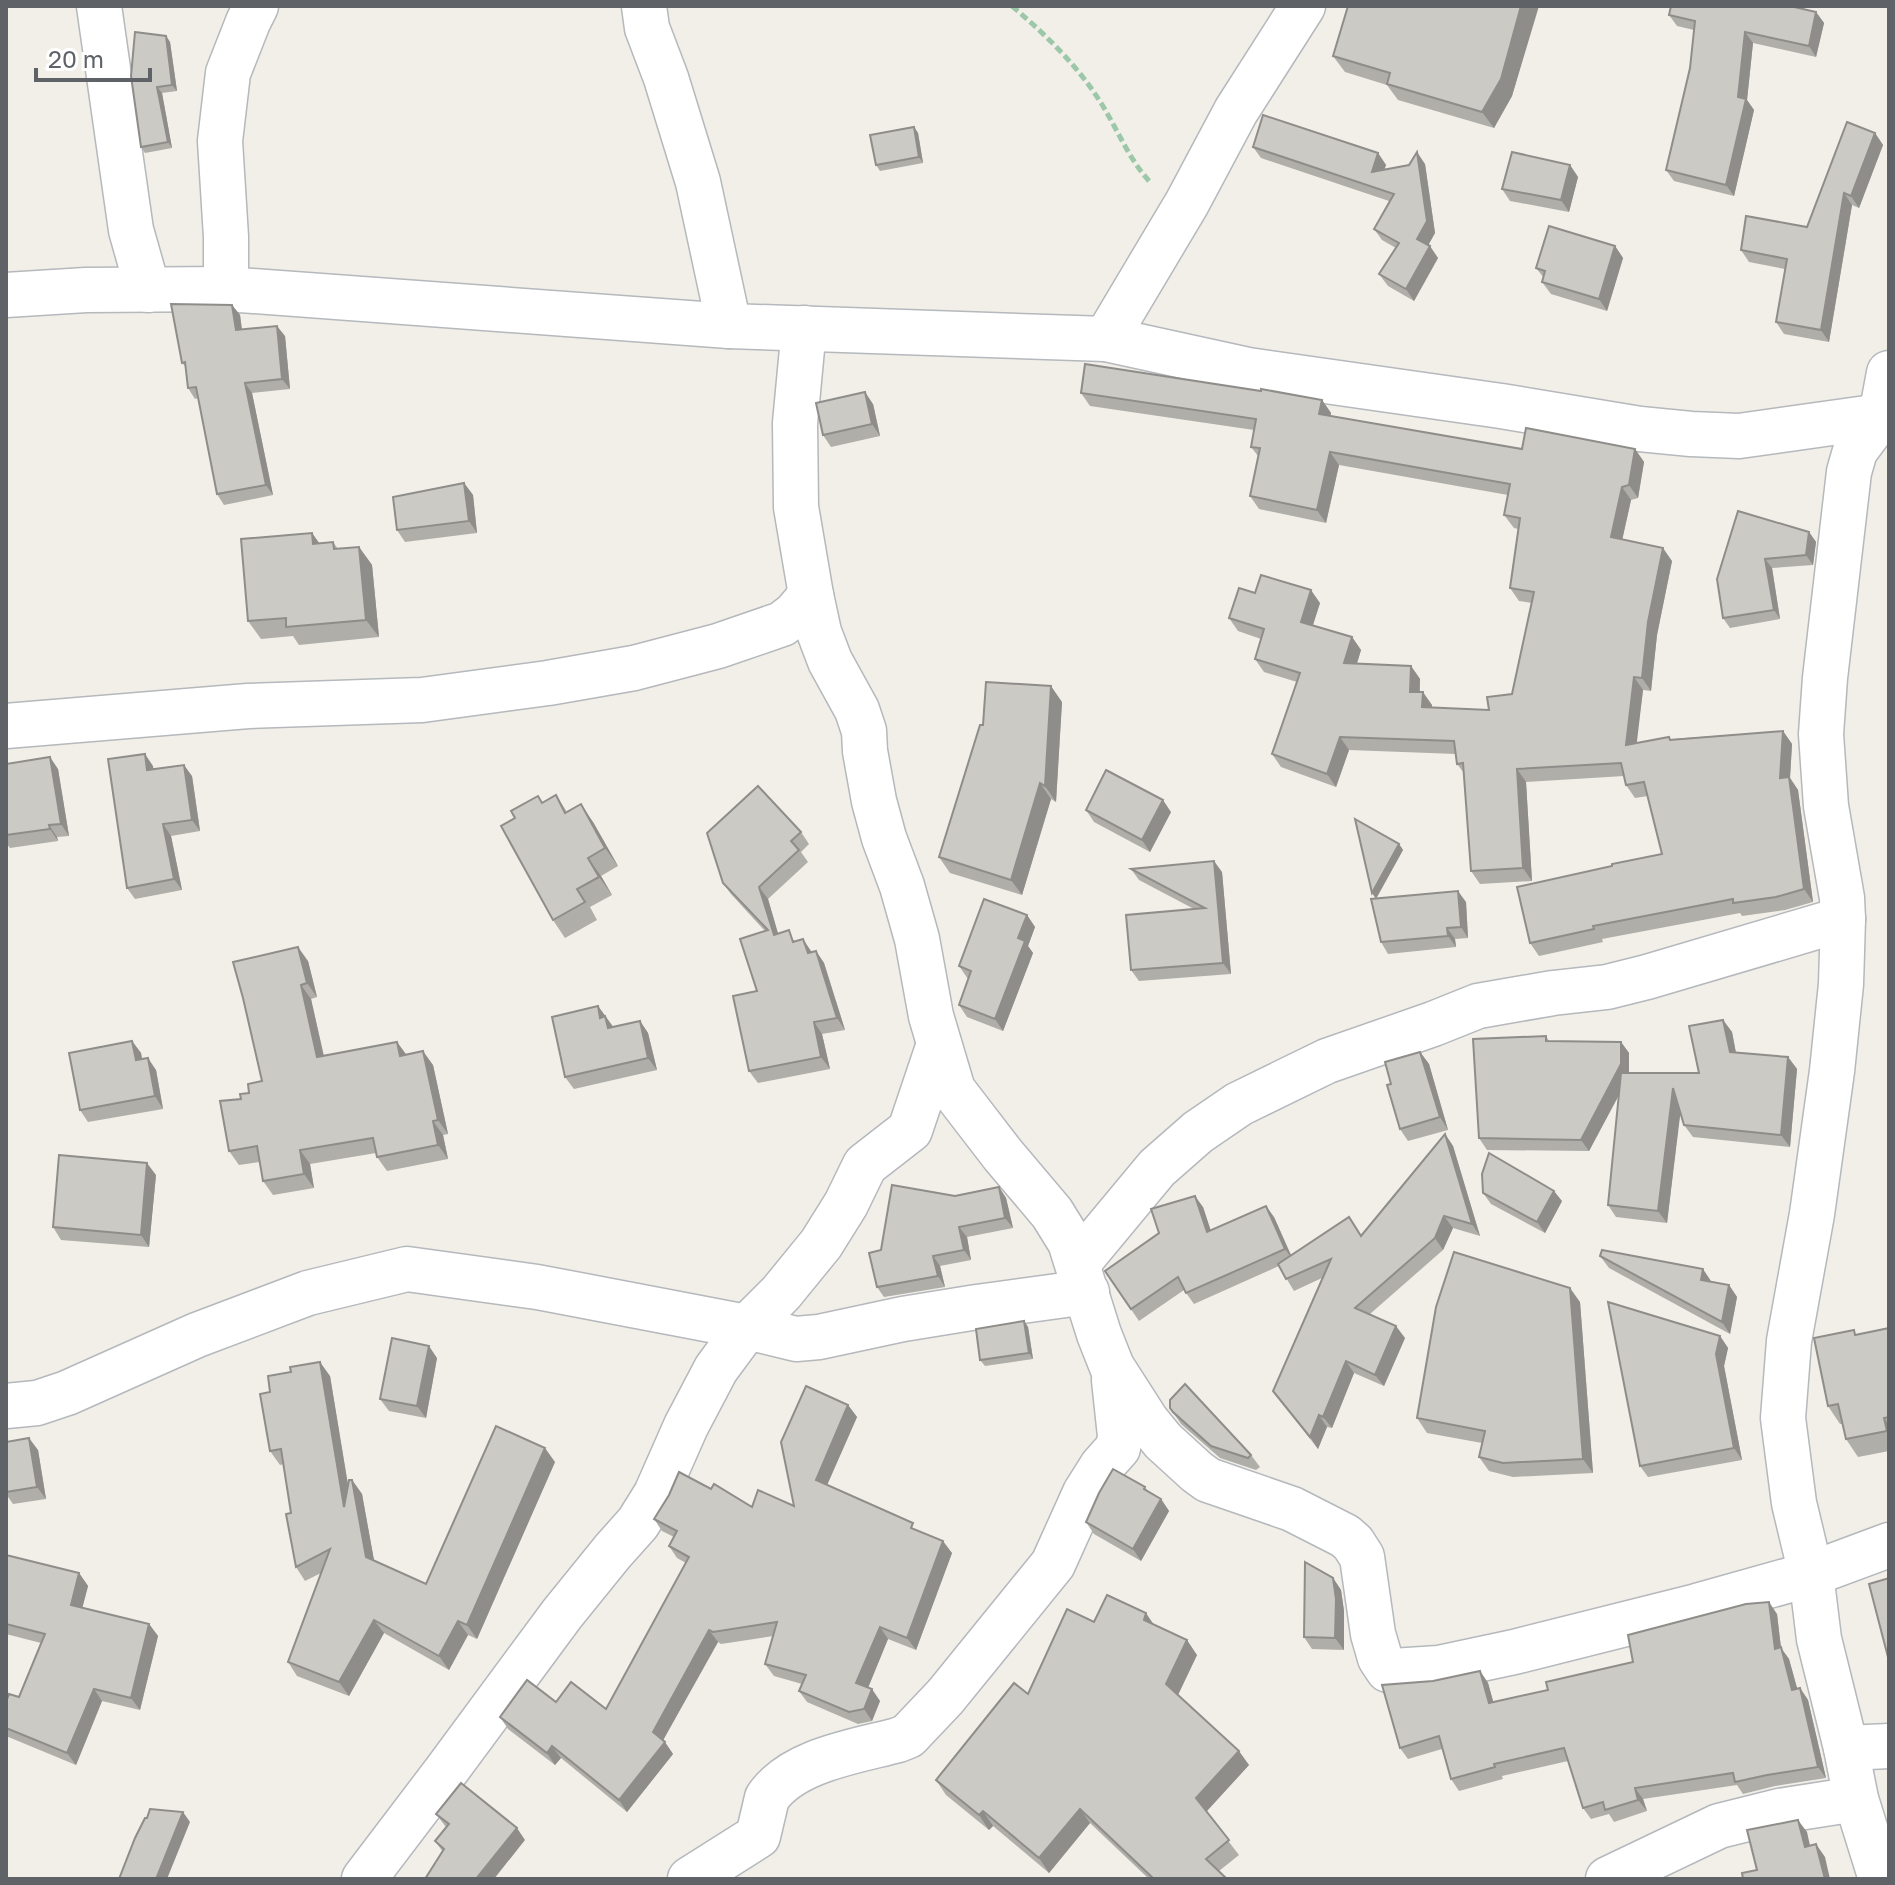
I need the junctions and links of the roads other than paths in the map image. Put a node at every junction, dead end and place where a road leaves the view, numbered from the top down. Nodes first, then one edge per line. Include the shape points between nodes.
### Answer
1 (99, 6) edge
2 (256, 6) edge
3 (644, 6) edge
4 (1303, 6) edge
5 (226, 289) junction
6 (148, 290) junction
7 (6, 295) edge
8 (729, 326) junction
9 (804, 328) junction
10 (1106, 339) junction
11 (1889, 373) edge
12 (1885, 417) edge
13 (811, 595) junction
14 (6, 726) edge
15 (1843, 919) junction
16 (939, 1044) junction
17 (1082, 1277) junction
18 (747, 1327) junction
19 (1112, 1367) junction
20 (6, 1406) edge
21 (1889, 1545) edge
22 (1811, 1574) junction
23 (1889, 1746) edge
24 (1846, 1748) junction
25 (1856, 1799) junction
26 (364, 1879) edge
27 (690, 1879) edge
28 (1608, 1879) edge
29 (1881, 1879) edge

1 - 6 street via 131,230
2 - 5 street via 228,73 220,141
3 - 8 street via 698,182
4 - 10 street via 1236,111
5 - 6 street
5 - 8 street
6 - 7 street
8 - 9 street
9 - 10 street
9 - 13 street via 795,423 796,507
10 - 12 street via 1248,370 1640,429 1739,436
11 - 12 street
12 - 15 street via 1855,451 1849,472 1825,678 1821,734 1826,806
13 - 14 street via 782,624 718,646 548,683 422,700 248,706
13 - 16 street via 830,661 864,731 874,801 917,939
15 - 17 street via 1607,987 1478,1006 1327,1061 1239,1104 1157,1168
15 - 22 street via 1832,1071 1789,1341 1783,1418 1794,1503
16 - 17 street via 953,1090 1052,1213
16 - 18 street via 910,1130 865,1165 821,1244
17 - 18 street via 819,1337 796,1339
17 - 19 street
18 - 20 street via 537,1287 407,1269 308,1293 67,1393
18 - 26 street via 716,1369 638,1523 562,1614
19 - 22 street via 1146,1420 1197,1472 1292,1509 1353,1543 1362,1557 1373,1634 1388,1670 1439,1668 1514,1652
19 - 27 street via 1118,1448 1085,1493 1040,1583 908,1736 800,1770 770,1794 758,1836
21 - 22 street
22 - 24 street via 1819,1639
23 - 24 street
24 - 25 street
25 - 28 street via 1719,1826
25 - 29 street

